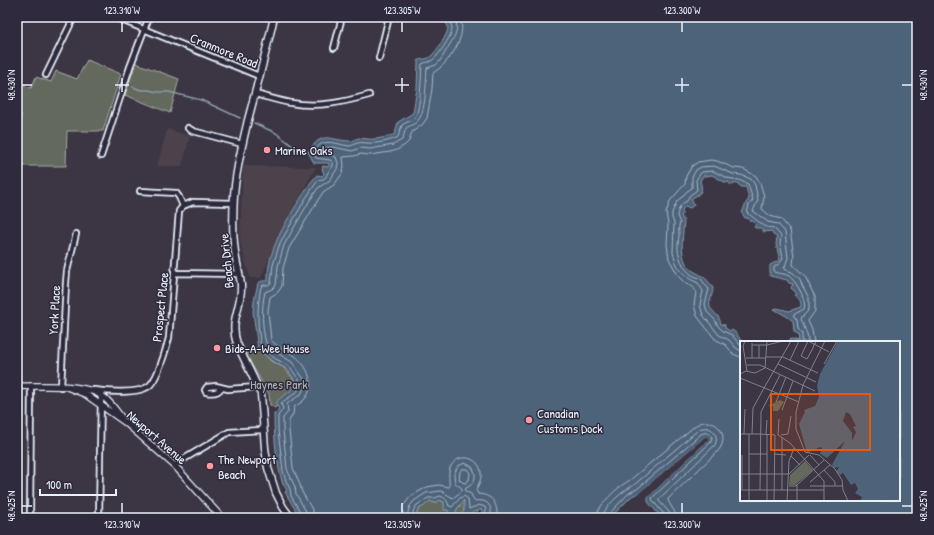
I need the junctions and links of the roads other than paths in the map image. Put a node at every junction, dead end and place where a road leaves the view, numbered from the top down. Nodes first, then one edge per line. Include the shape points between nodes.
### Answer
1 (74, 17) edge
2 (114, 17) edge
3 (148, 17) edge
4 (274, 17) edge
5 (342, 17) edge
6 (389, 17) edge
7 (144, 29) junction
8 (334, 48) dead end
9 (379, 58) dead end
10 (46, 75) dead end
11 (259, 76) junction
12 (255, 94) junction
13 (369, 95) dead end
14 (188, 128) dead end
15 (242, 144) junction
16 (101, 156) dead end
17 (140, 191) dead end
18 (234, 202) junction
19 (183, 206) junction
20 (76, 234) dead end
21 (175, 273) junction
22 (239, 274) junction
23 (17, 386) edge
24 (31, 386) junction
25 (64, 387) junction
26 (258, 387) junction
27 (221, 388) dead end
28 (101, 393) junction
29 (100, 405) junction
30 (126, 424) junction
31 (263, 430) junction
32 (175, 466) junction
33 (220, 517) edge
34 (30, 518) edge
35 (99, 518) edge
36 (291, 518) edge

1 - 10 street
2 - 7 street, Cranmore Road
3 - 7 street
4 - 11 main road, Beach Drive
5 - 8 street
6 - 9 street
7 - 11 street, Cranmore Road
7 - 16 street
11 - 12 main road, Beach Drive
12 - 13 street via 312,106
12 - 15 main road, Beach Drive
14 - 15 street
15 - 18 main road, Beach Drive
17 - 19 street via 176,193
18 - 19 street via 193,202
18 - 22 main road, Beach Drive via 234,242
19 - 21 street, Prospect Place via 177,217
20 - 25 street, York Place via 66,283
21 - 22 street
21 - 28 street, Prospect Place via 169,338 164,357 151,385 134,391
22 - 26 main road, Beach Drive via 240,299 233,324 234,336
23 - 24 street
24 - 25 street
24 - 34 street
25 - 28 street
25 - 29 street, Newport Avenue via 85,394
26 - 27 street
26 - 31 main road, Beach Drive via 262,400
28 - 29 street
28 - 30 street
29 - 30 street, Newport Avenue
29 - 35 street
30 - 32 street, Newport Avenue
31 - 32 street via 229,432
31 - 36 main road, Beach Drive via 271,480
32 - 33 street, Newport Avenue

